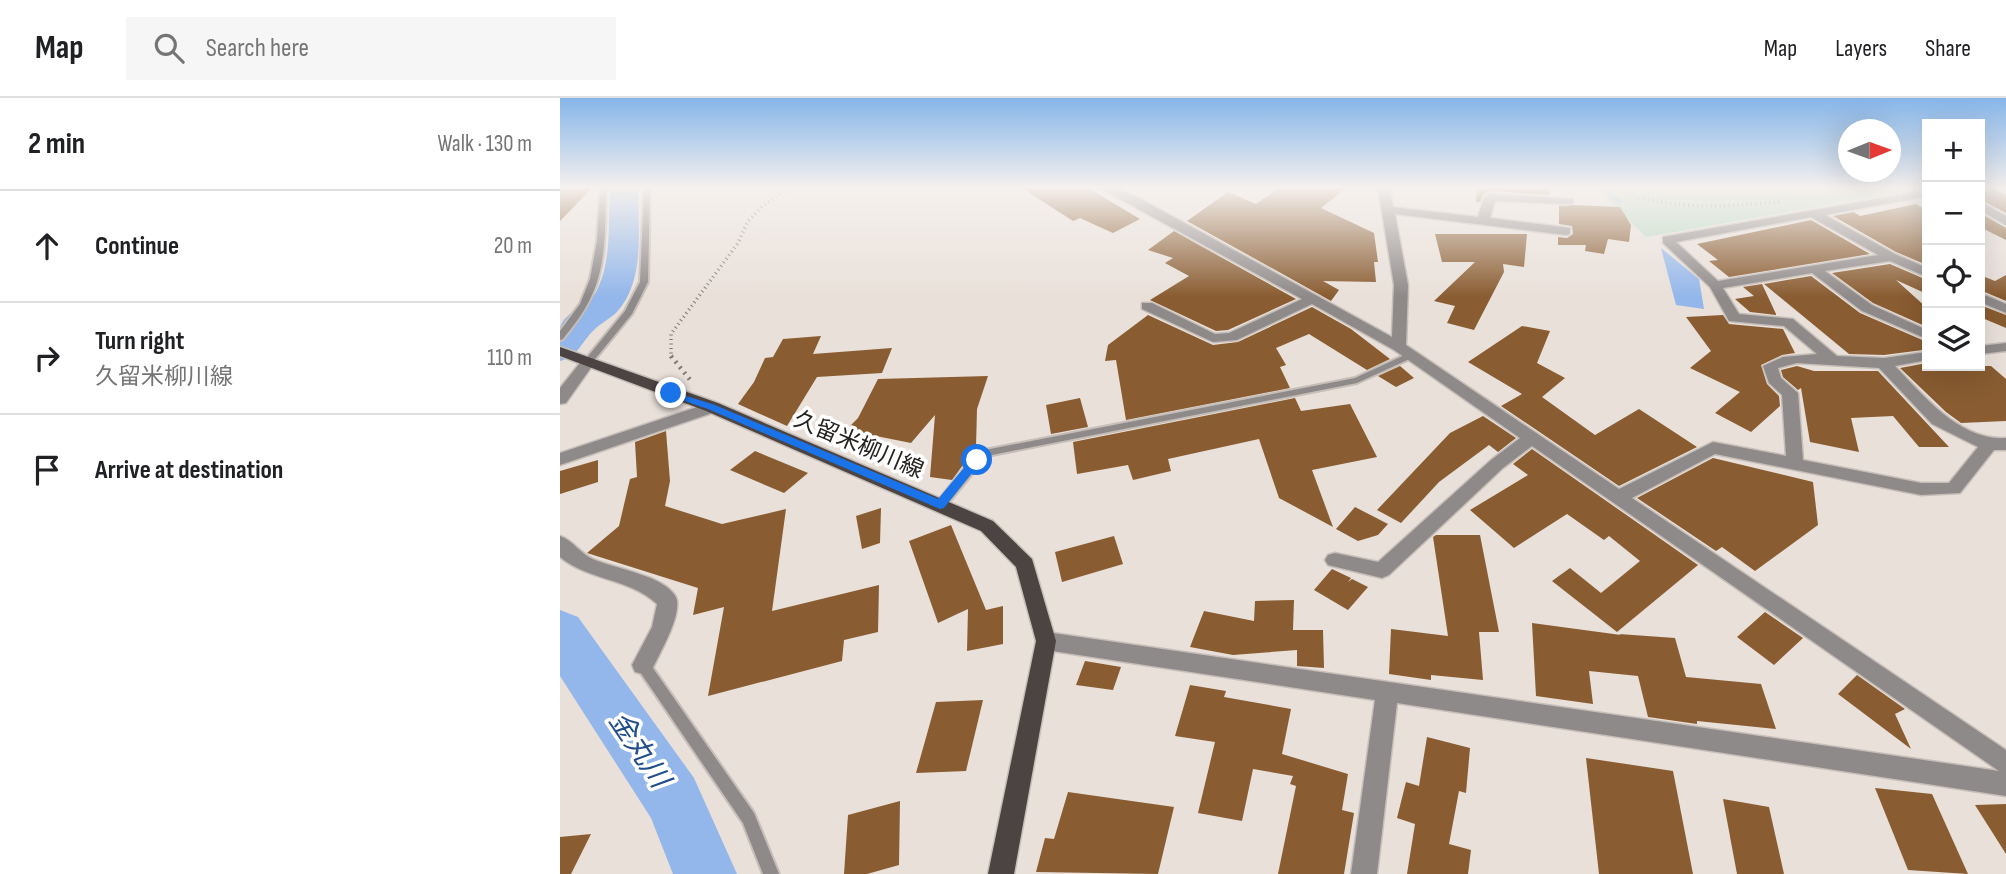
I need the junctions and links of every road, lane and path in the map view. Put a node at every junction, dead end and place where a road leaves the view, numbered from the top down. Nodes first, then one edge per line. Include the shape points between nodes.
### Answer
1 (600, 224) edge
2 (646, 224) edge
3 (747, 224) edge
4 (1179, 224) edge
5 (1390, 224) edge
6 (1510, 224) edge
7 (1756, 224) edge
8 (1832, 224) edge
9 (1566, 231) dead end
10 (1891, 257) junction
11 (1814, 269) junction
12 (1922, 271) edge
13 (1715, 285) junction
14 (1313, 299) junction
15 (1985, 299) edge
16 (1147, 306) dead end
17 (2006, 309) edge
18 (1922, 333) edge
19 (560, 337) edge
20 (2006, 346) edge
21 (1985, 349) edge
22 (560, 351) edge
23 (1405, 351) junction
24 (1922, 357) edge
25 (1834, 361) junction
26 (589, 362) junction
27 (1883, 363) junction
28 (560, 399) edge
29 (692, 400) junction
30 (712, 407) junction
31 (1531, 438) junction
32 (1997, 444) edge
33 (560, 459) edge
34 (1795, 463) junction
35 (1618, 497) junction
36 (940, 505) junction
37 (560, 543) edge
38 (1335, 560) dead end
39 (1046, 640) junction
40 (643, 664) joint
41 (1387, 694) junction
42 (2006, 763) edge
43 (2006, 784) edge
44 (771, 874) edge
45 (1001, 874) edge
46 (1364, 874) edge

1 - 19 lane via 591,289
2 - 26 lane via 644,282 629,312
3 - 29 path via 738,243 671,334 671,358 697,389
4 - 14 street
5 - 23 street via 1401,285
6 - 9 street
7 - 13 street via 1667,240
8 - 10 street
10 - 11 street
10 - 12 street
11 - 13 street
11 - 18 street via 1867,308
13 - 25 street via 1734,318 1788,322
14 - 16 street via 1232,337 1213,338
14 - 23 street
15 - 17 street
20 - 21 street
22 - 26 main road, 久留米柳川線
23 - 31 street
23 - 36 lane via 1357,380 989,452
24 - 27 street
25 - 27 street
25 - 34 street via 1781,361 1770,366 1774,380 1790,394
26 - 28 street
26 - 29 main road, 久留米柳川線
27 - 32 street via 1938,420
29 - 30 main road, 久留米柳川線
30 - 33 street
30 - 36 main road, 久留米柳川線
31 - 35 street
31 - 38 street via 1382,570
32 - 34 street via 1954,489 1922,489
34 - 35 street via 1713,448
35 - 42 street
36 - 39 main road, 久留米柳川線 via 987,526 1025,564
37 - 40 street via 565,553 649,586 667,601 662,627
39 - 41 street
39 - 45 main road, 久留米柳川線
40 - 44 lane via 750,818
41 - 43 street
41 - 46 street

